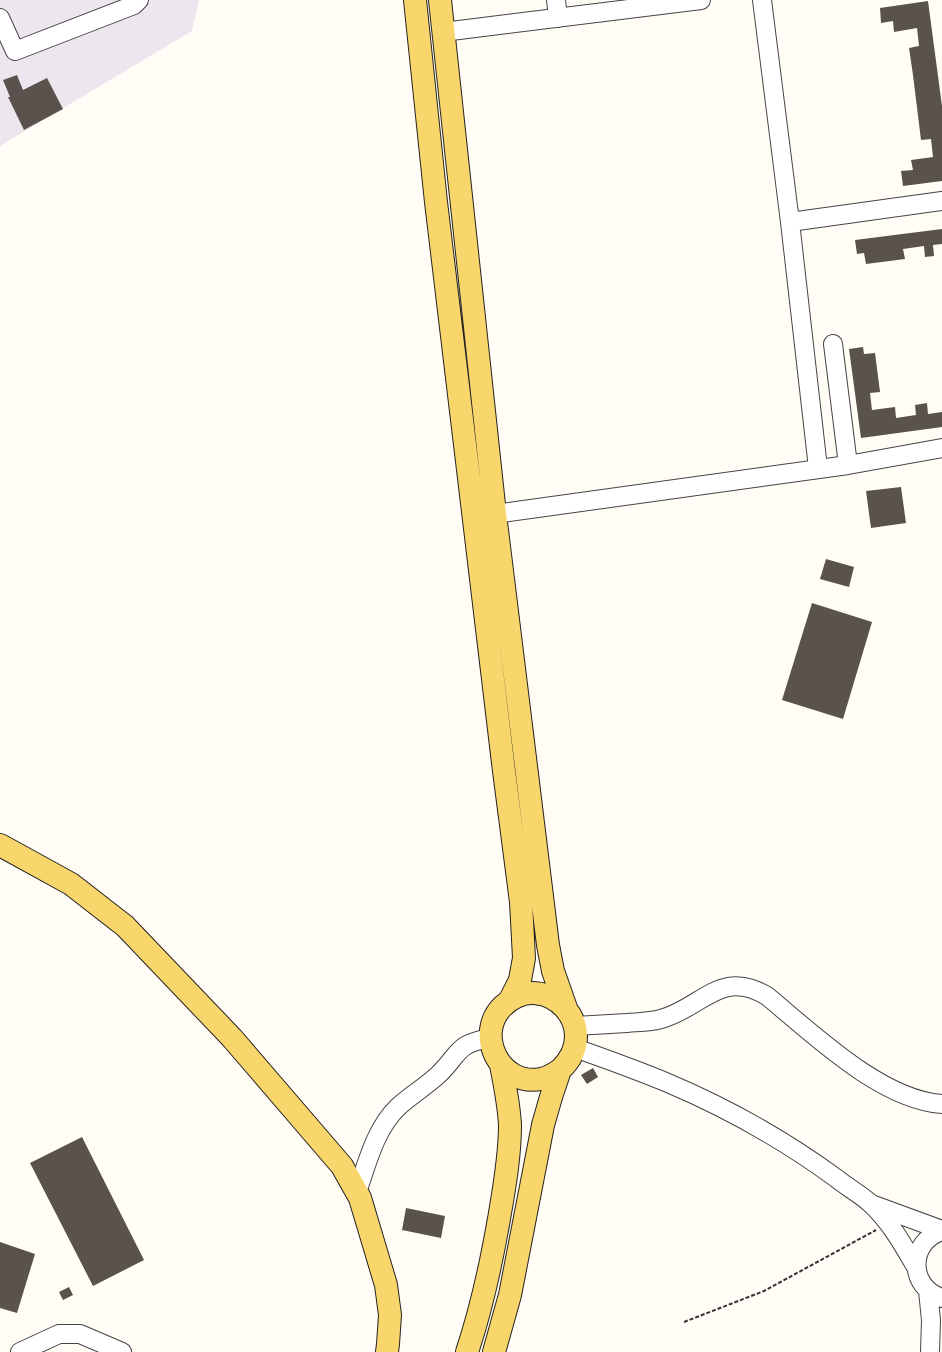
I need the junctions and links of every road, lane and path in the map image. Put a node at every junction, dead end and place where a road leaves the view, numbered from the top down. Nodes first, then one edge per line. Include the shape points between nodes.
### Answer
1 (139, 0) edge
2 (415, 0) edge
3 (440, 0) edge
4 (701, 0) edge
5 (762, 0) edge
6 (557, 9) edge
7 (0, 18) edge
8 (443, 32) junction
9 (942, 201) edge
10 (790, 222) junction
11 (833, 344) dead end
12 (942, 448) edge
13 (848, 465) junction
14 (818, 468) junction
15 (495, 514) junction
16 (0, 845) edge
17 (548, 945) junction
18 (524, 947) junction
19 (510, 1000) junction
20 (571, 1017) junction
21 (490, 1038) junction
22 (575, 1048) junction
23 (501, 1065) junction
24 (560, 1070) junction
25 (942, 1104) edge
26 (510, 1124) junction
27 (543, 1125) junction
28 (356, 1192) junction
29 (871, 1204) junction
30 (888, 1223) junction
31 (942, 1230) edge
32 (916, 1266) junction
33 (935, 1294) edge
34 (684, 1322) dead end
35 (20, 1352) edge
36 (122, 1352) edge
37 (387, 1352) edge
38 (467, 1352) edge
39 (494, 1352) edge
40 (930, 1352) edge

1 - 7 street via 134,5 15,51
2 - 18 main road via 436,202 521,902
3 - 8 main road
4 - 6 street
5 - 10 street
6 - 8 street
8 - 15 main road
9 - 10 street via 867,203
10 - 14 street
11 - 13 street
12 - 13 street
13 - 14 street
14 - 15 street
15 - 17 main road
16 - 28 main road via 71,884 125,926 237,1044 342,1166
17 - 18 main road
17 - 20 main road via 553,971
18 - 19 main road via 523,970
19 - 20 main road via 534,993 546,995 557,1000
19 - 21 main road via 498,1012
20 - 22 main road via 577,1037
20 - 25 street via 659,1019 678,1013 715,990 731,986 747,987 767,996 859,1071 897,1091 929,1103
21 - 23 main road via 495,1057
21 - 28 street via 475,1041 459,1050 435,1078 397,1108 381,1130
22 - 24 main road
22 - 29 street via 669,1084 729,1112 816,1164
23 - 24 main road via 514,1075 529,1080 551,1076
23 - 26 main road
24 - 27 main road
26 - 27 main road
26 - 38 main road via 508,1162 495,1240
27 - 39 main road via 510,1295
28 - 37 main road via 386,1285 390,1315
29 - 30 street
29 - 31 street
30 - 32 street
30 - 34 path via 764,1291
31 - 32 street via 921,1246
32 - 33 street via 920,1280
33 - 40 street
35 - 36 street via 59,1334 80,1334

